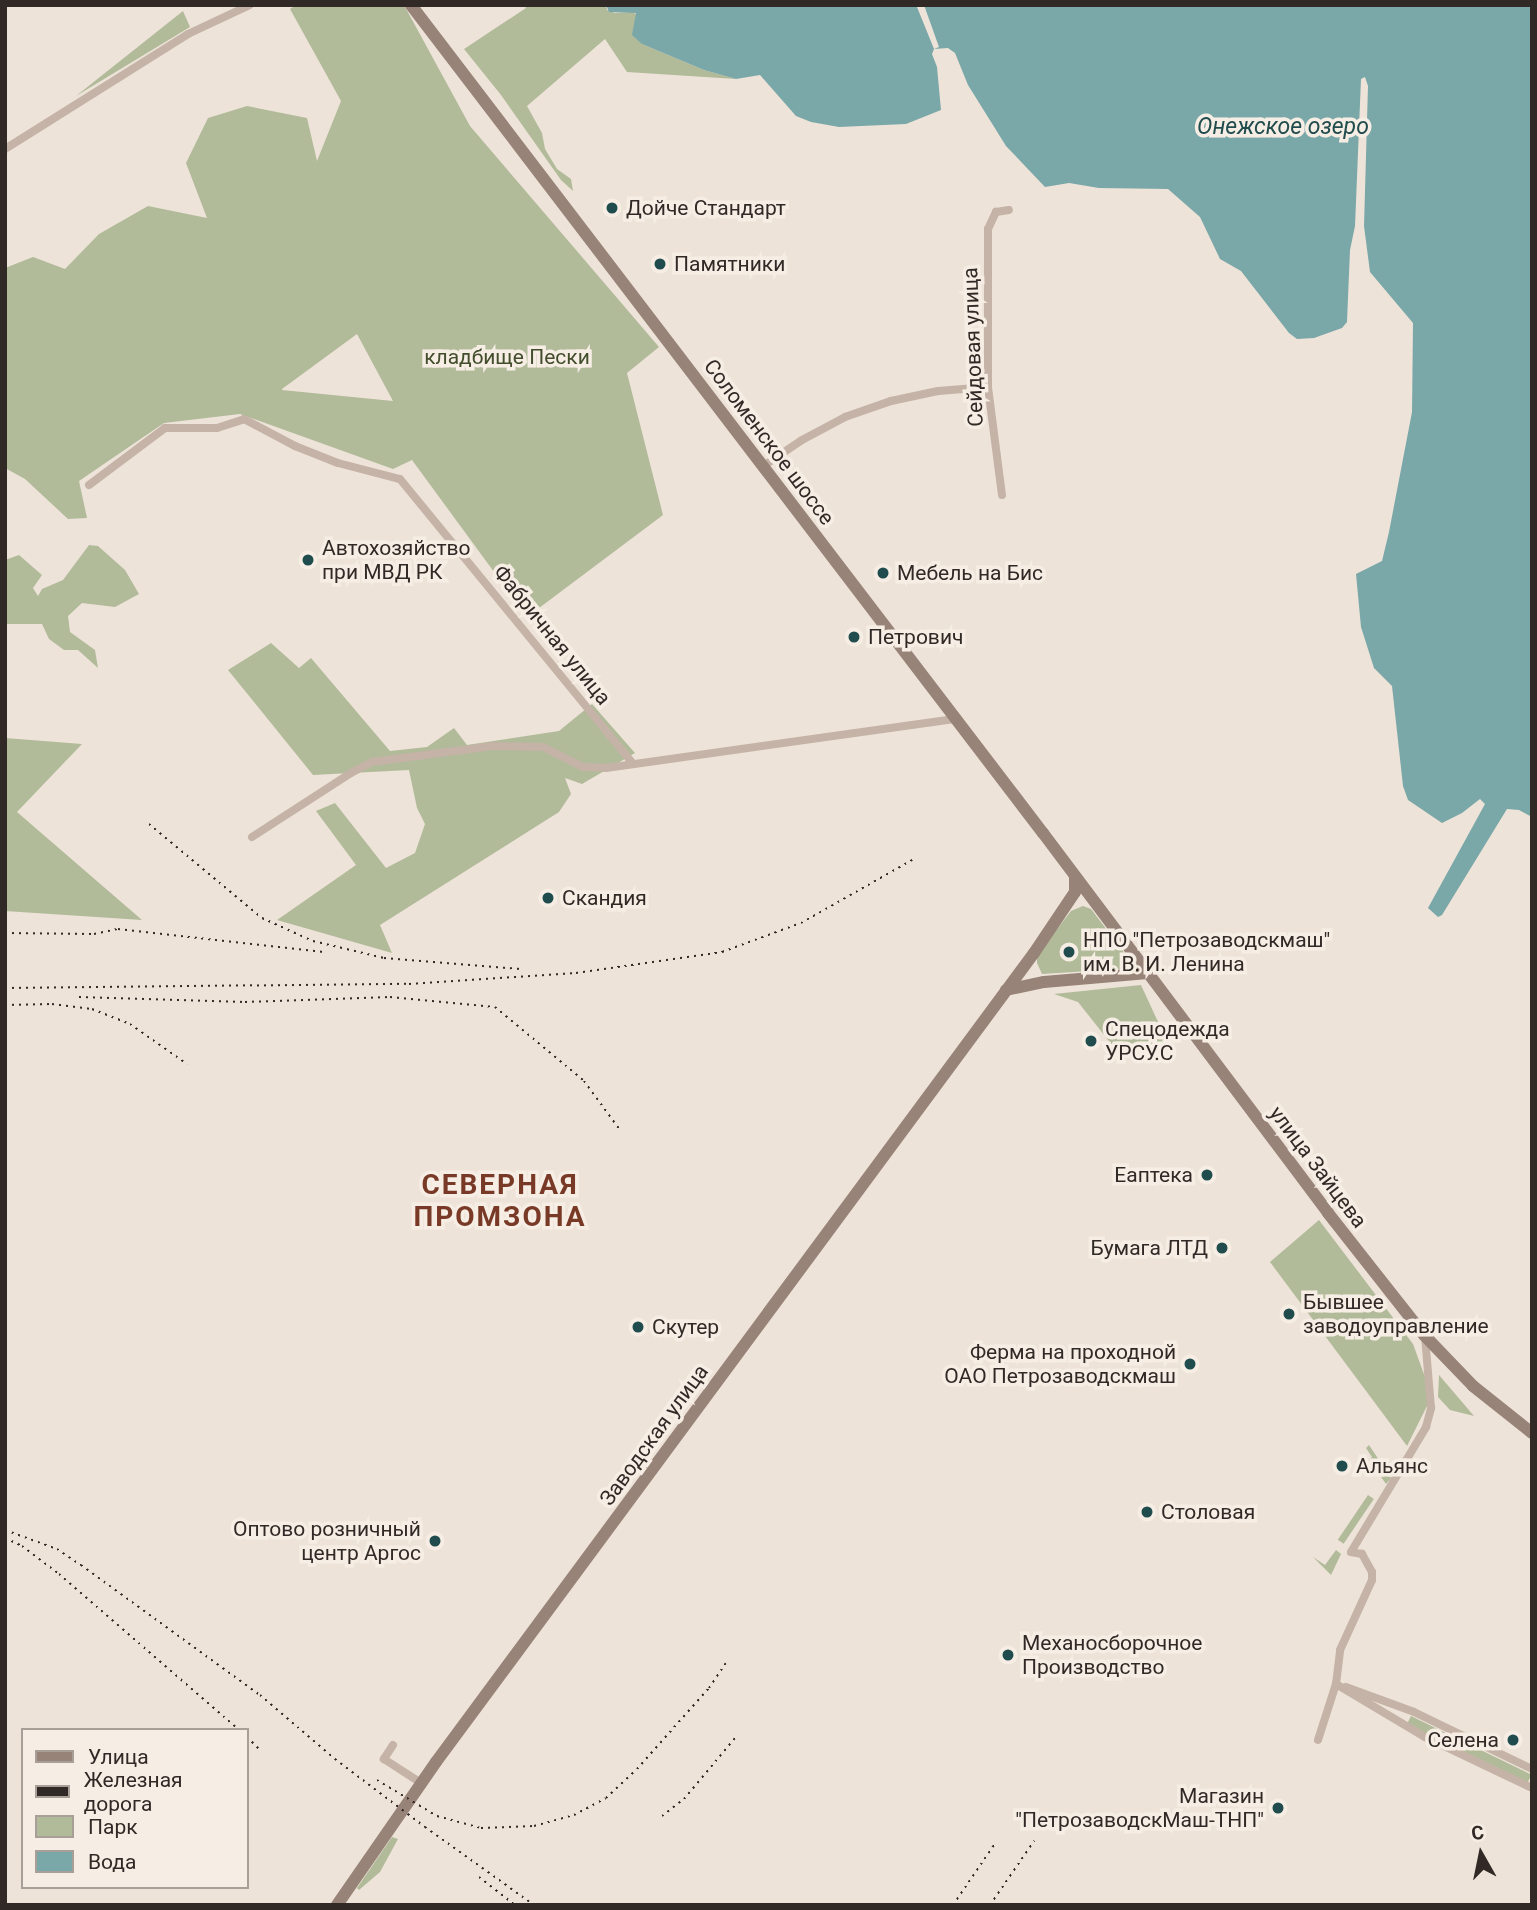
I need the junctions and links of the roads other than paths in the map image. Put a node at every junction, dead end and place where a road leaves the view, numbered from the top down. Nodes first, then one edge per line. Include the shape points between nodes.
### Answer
1 (250, 5) edge
2 (411, 5) edge
3 (5, 149) edge
4 (1009, 211) dead end
5 (988, 387) junction
6 (762, 467) junction
7 (89, 485) dead end
8 (1002, 495) dead end
9 (956, 719) junction
10 (632, 762) junction
11 (252, 837) dead end
12 (1075, 877) junction
13 (1069, 902) junction
14 (1095, 904) junction
15 (1132, 952) junction
16 (1034, 953) junction
17 (1148, 973) junction
18 (1118, 976) junction
19 (1044, 982) junction
20 (1006, 990) junction
21 (1424, 1335) junction
22 (1532, 1433) edge
23 (1336, 1684) junction
24 (1414, 1712) junction
25 (1405, 1726) junction
26 (1318, 1740) dead end
27 (393, 1745) dead end
28 (1532, 1769) edge
29 (421, 1783) junction
30 (1532, 1788) edge
31 (338, 1905) edge

1 - 3 street via 188,34
2 - 6 main road, Соломенское шоссе
4 - 5 street, Сейдовая улица via 996,212 988,229
5 - 6 street via 938,391 868,409 802,440
5 - 8 street, Сейдовая улица
6 - 9 main road, Соломенское шоссе
7 - 10 street, Фабричная улица via 165,428 217,428 244,419 338,463 400,479
9 - 10 street
9 - 12 main road, Соломенское шоссе
10 - 11 street via 583,767 543,747 493,746 372,762
12 - 13 main road via 1075,892
12 - 14 main road, Соломенское шоссе
13 - 14 main road
13 - 16 main road, Заводская улица
14 - 15 main road, улица Зайцева
15 - 17 main road, улица Зайцева
15 - 18 main road via 1129,968
16 - 19 main road via 1032,965
16 - 20 main road, Заводская улица
17 - 18 main road
17 - 21 main road, улица Зайцева
18 - 19 main road
19 - 20 main road
20 - 29 main road, Заводская улица
21 - 22 main road, улица Зайцева via 1473,1386
21 - 23 street via 1431,1408 1420,1438 1351,1552 1362,1555 1372,1580 1340,1650
23 - 24 street
23 - 25 street
23 - 26 street
24 - 25 street via 1406,1716
24 - 28 street
25 - 30 street
27 - 29 street via 384,1759
29 - 31 main road, Заводская улица

